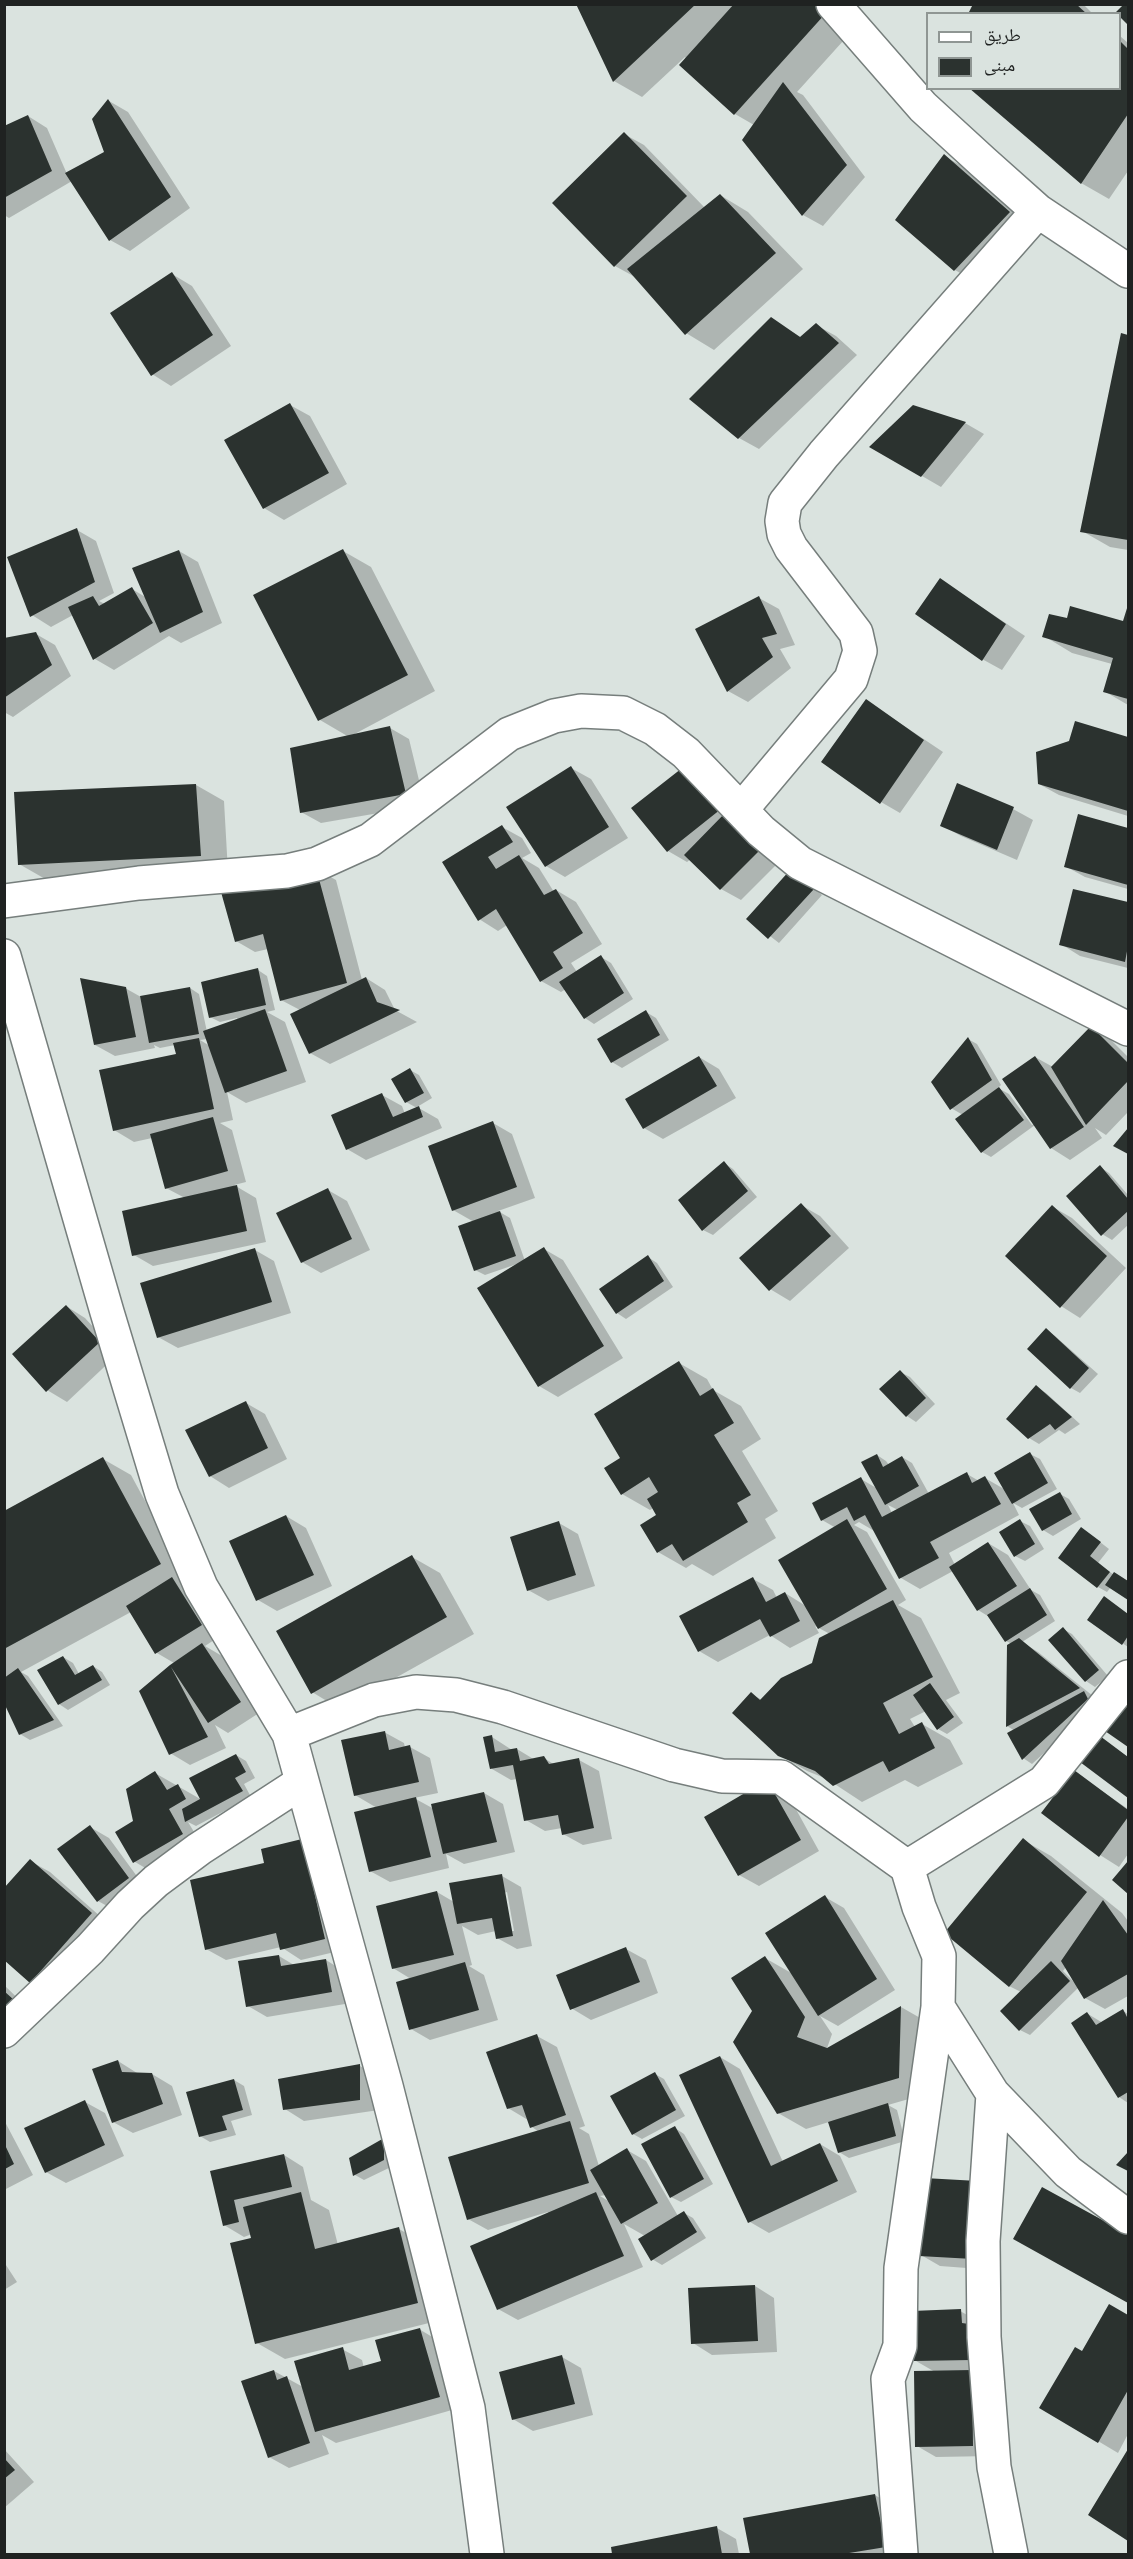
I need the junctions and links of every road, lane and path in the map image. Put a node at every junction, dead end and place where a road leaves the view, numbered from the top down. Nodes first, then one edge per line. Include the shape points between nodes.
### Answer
1 (833, 4) edge
2 (1038, 211) junction
3 (1128, 271) edge
4 (741, 810) junction
5 (4, 901) edge
6 (4, 956) edge
7 (1128, 1029) edge
8 (1128, 1677) edge
9 (289, 1734) junction
10 (302, 1782) junction
11 (908, 1866) junction
12 (938, 2007) junction
13 (4, 2031) edge
14 (993, 2094) junction
15 (1128, 2217) edge
16 (487, 2554) edge
17 (901, 2554) edge
18 (1011, 2554) edge

1 - 2 street via 923,107
2 - 3 street
2 - 4 street via 785,503 782,521 791,548 856,633 860,651 851,679
4 - 5 street via 686,753 655,729 623,713 581,711 554,716 509,734 370,840 317,864 286,871 139,883
4 - 7 street via 800,863
6 - 9 street via 162,1494 201,1587
8 - 11 street via 1044,1782
9 - 10 street
9 - 11 street via 374,1700 416,1692 456,1695 503,1707 674,1766 722,1776 781,1777
10 - 13 street via 156,1881
10 - 16 street via 386,2086 468,2408
11 - 12 street via 939,1956
12 - 14 street
12 - 17 street via 901,2268 900,2346 888,2379
14 - 15 street via 1068,2172
14 - 18 street via 983,2241 984,2337 994,2467

